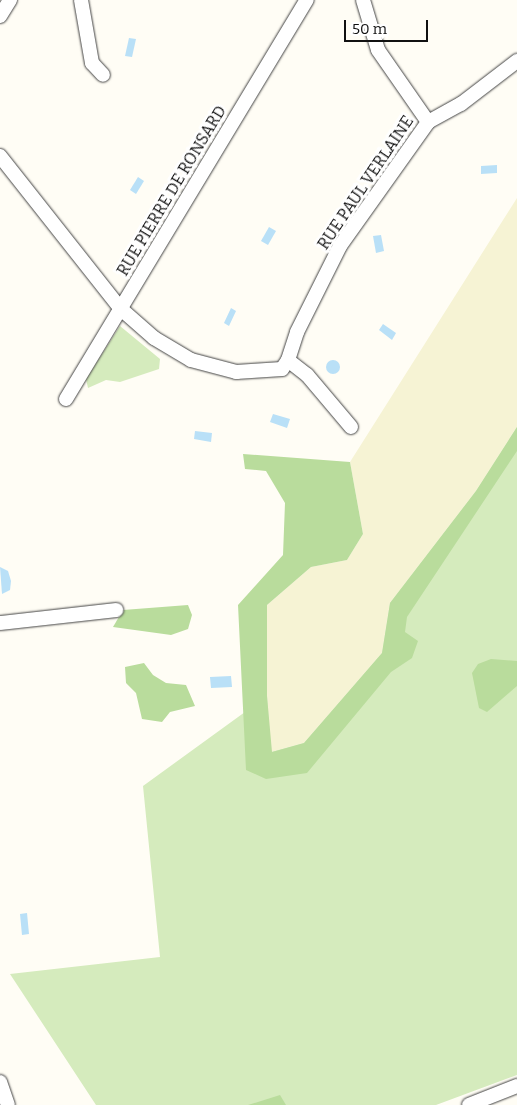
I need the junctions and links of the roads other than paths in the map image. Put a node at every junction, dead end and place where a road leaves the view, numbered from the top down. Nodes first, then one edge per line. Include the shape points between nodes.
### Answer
1 (10, 0) edge
2 (80, 0) edge
3 (307, 0) edge
4 (363, 0) edge
5 (0, 16) edge
6 (517, 61) edge
7 (103, 75) dead end
8 (428, 122) junction
9 (0, 156) edge
10 (121, 309) junction
11 (288, 360) junction
12 (66, 399) dead end
13 (351, 427) dead end
14 (116, 610) dead end
15 (0, 623) edge
16 (0, 1082) edge
17 (517, 1086) edge
18 (8, 1105) edge
19 (469, 1105) edge

1 - 5 street
2 - 7 street via 92,64
3 - 10 street, RUE PIERRE DE RONSARD
4 - 8 street via 378,50
6 - 8 street, RUE PAUL VERLAINE via 461,104
8 - 11 street, RUE PAUL VERLAINE via 340,246 297,332
9 - 10 street
10 - 11 street via 154,338 191,360 236,372 282,369
10 - 12 street, RUE PIERRE DE RONSARD
11 - 13 street via 306,375
14 - 15 street
16 - 18 street
17 - 19 street

